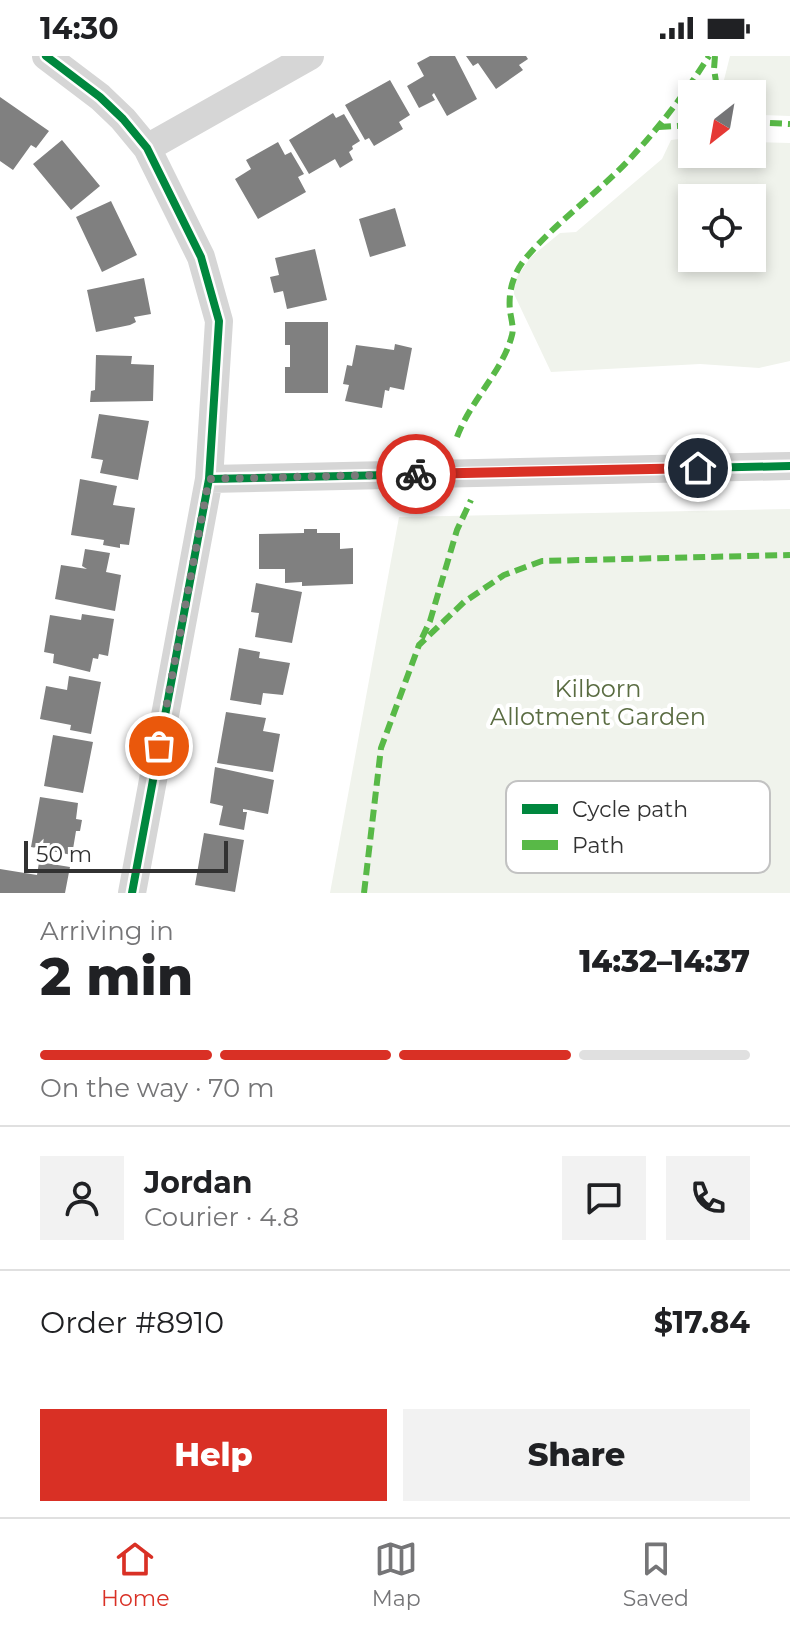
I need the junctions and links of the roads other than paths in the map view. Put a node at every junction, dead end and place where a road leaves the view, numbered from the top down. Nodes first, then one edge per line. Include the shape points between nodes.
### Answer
1 (46, 56) edge
2 (310, 56) edge
3 (147, 148) junction
4 (790, 466) edge
5 (209, 479) junction
6 (132, 893) edge

1 - 3 street via 100,97
2 - 3 street
3 - 5 street via 201,257 219,321
4 - 5 street
5 - 6 street

